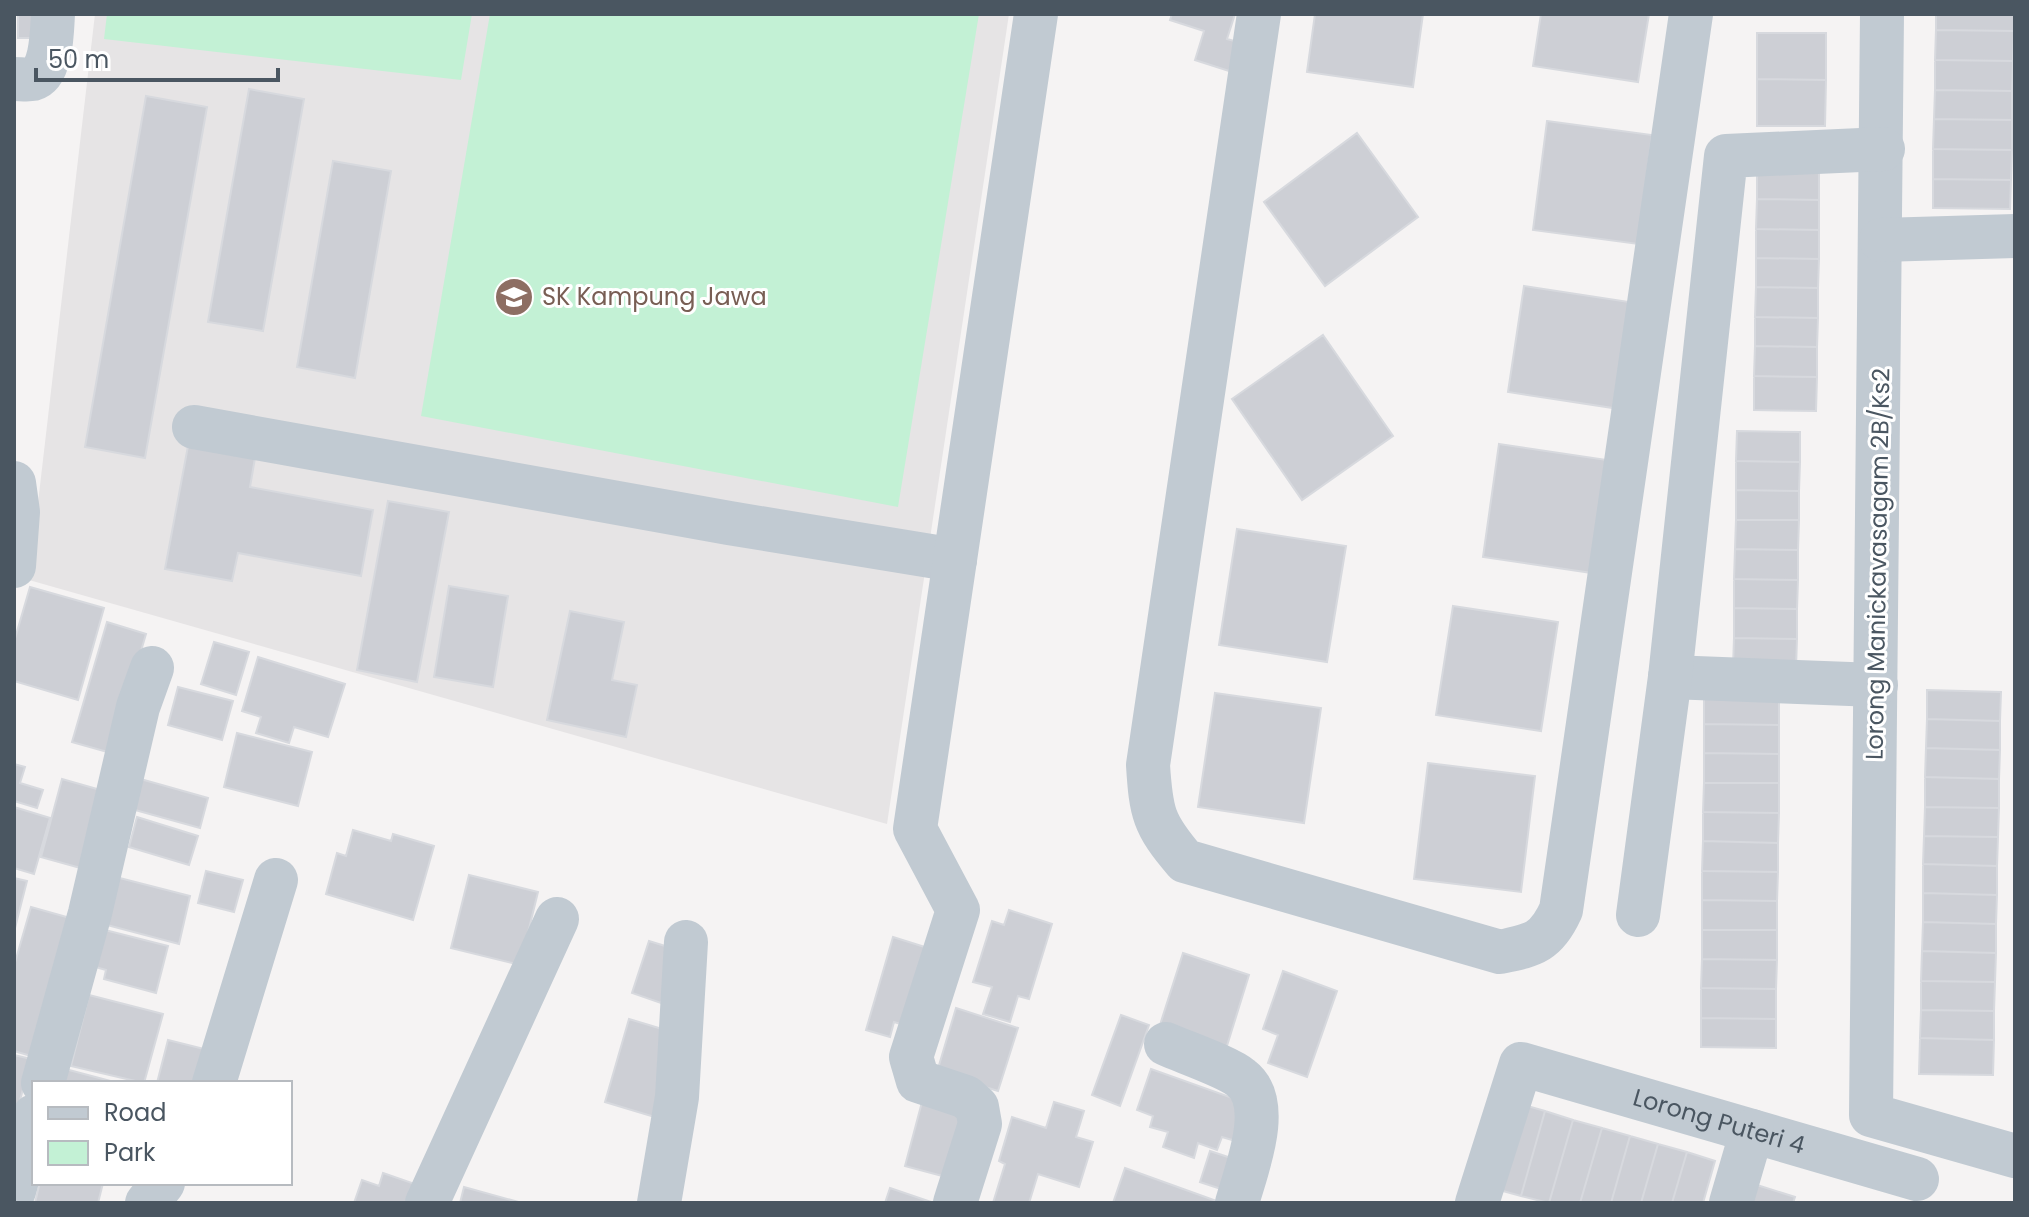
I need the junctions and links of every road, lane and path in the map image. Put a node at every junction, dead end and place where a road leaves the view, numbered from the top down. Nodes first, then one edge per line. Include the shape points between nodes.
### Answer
1 (53, 14) edge
2 (1036, 14) edge
3 (1259, 14) edge
4 (1691, 14) edge
5 (1882, 14) edge
6 (24, 79) edge
7 (1883, 149) junction
8 (2015, 236) edge
9 (1881, 240) junction
10 (194, 427) dead end
11 (14, 483) edge
12 (955, 560) junction
13 (14, 566) edge
14 (152, 668) dead end
15 (1670, 677) junction
16 (1876, 685) junction
17 (276, 880) dead end
18 (1638, 915) dead end
19 (557, 919) dead end
20 (686, 942) dead end
21 (1166, 1044) dead end
22 (44, 1081) edge
23 (215, 1081) edge
24 (32, 1124) edge
25 (1752, 1131) junction
26 (2015, 1156) edge
27 (1917, 1179) dead end
28 (161, 1185) edge
29 (14, 1191) edge
30 (147, 1203) edge
31 (427, 1203) edge
32 (659, 1203) edge
33 (955, 1203) edge
34 (1237, 1203) edge
35 (1477, 1203) edge
36 (1731, 1203) edge

1 - 6 street via 49,56 40,75
2 - 12 street
3 - 4 street via 1148,765 1150,805 1164,837 1185,861 1500,952 1541,939 1551,932 1561,910
5 - 7 street, Lorong Manickavasagam 2B/Ks2
7 - 9 street, Lorong Manickavasagam 2B/Ks2
7 - 15 street via 1726,156
8 - 9 street
9 - 16 street, Lorong Manickavasagam 2B/Ks2
10 - 12 street
11 - 13 street
12 - 33 street via 915,829 958,910 911,1057 918,1081 966,1097 977,1107 980,1124
14 - 22 street
15 - 16 street
15 - 18 street
16 - 26 street, Lorong Manickavasagam 2B/Ks2 via 1871,1115
17 - 23 street
19 - 31 street
20 - 32 street via 677,1097
21 - 34 street via 1242,1078 1257,1104 1256,1134
24 - 29 street
25 - 27 street, Lorong Puteri 4
25 - 35 street, Lorong Puteri 4 via 1521,1064
25 - 36 street
28 - 30 street

